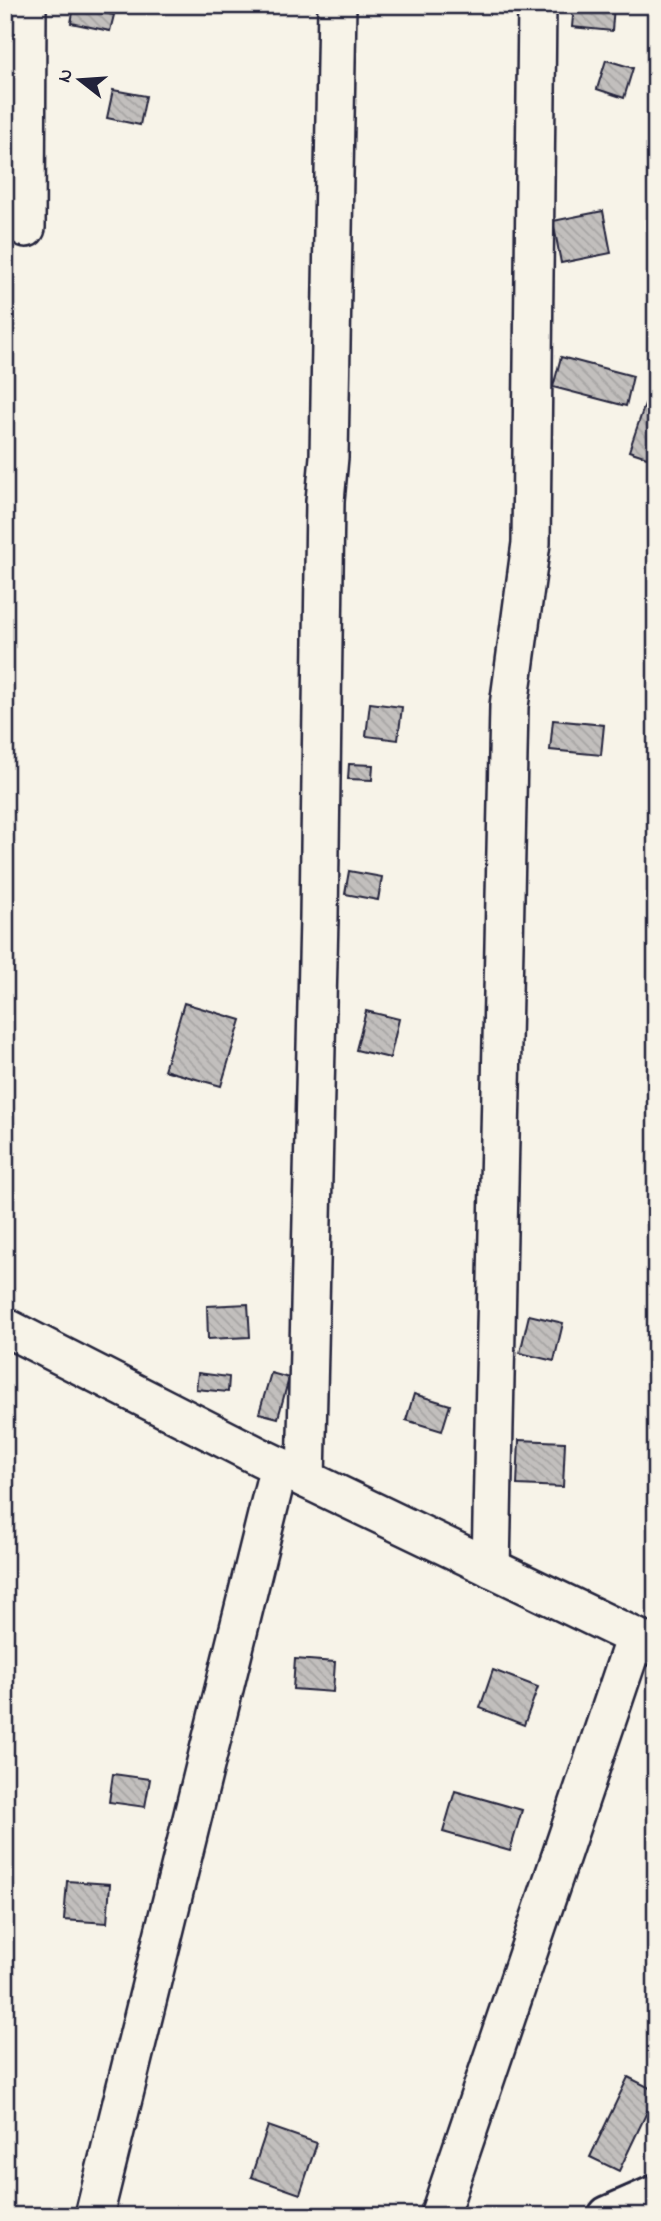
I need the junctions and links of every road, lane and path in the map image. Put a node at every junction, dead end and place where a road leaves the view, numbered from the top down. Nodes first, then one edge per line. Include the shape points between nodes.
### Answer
1 (27, 5) edge
2 (338, 5) edge
3 (537, 5) edge
4 (26, 228) dead end
5 (5, 1327) edge
6 (292, 1473) junction
7 (491, 1568) junction
8 (645, 1642) edge
9 (656, 2194) edge
10 (94, 2216) edge
11 (439, 2216) edge
12 (608, 2216) edge

1 - 4 street
2 - 6 street via 319,917
3 - 7 street via 531,542 509,706
5 - 6 street
6 - 7 street
6 - 10 street
7 - 8 street
8 - 11 street
9 - 12 main road

